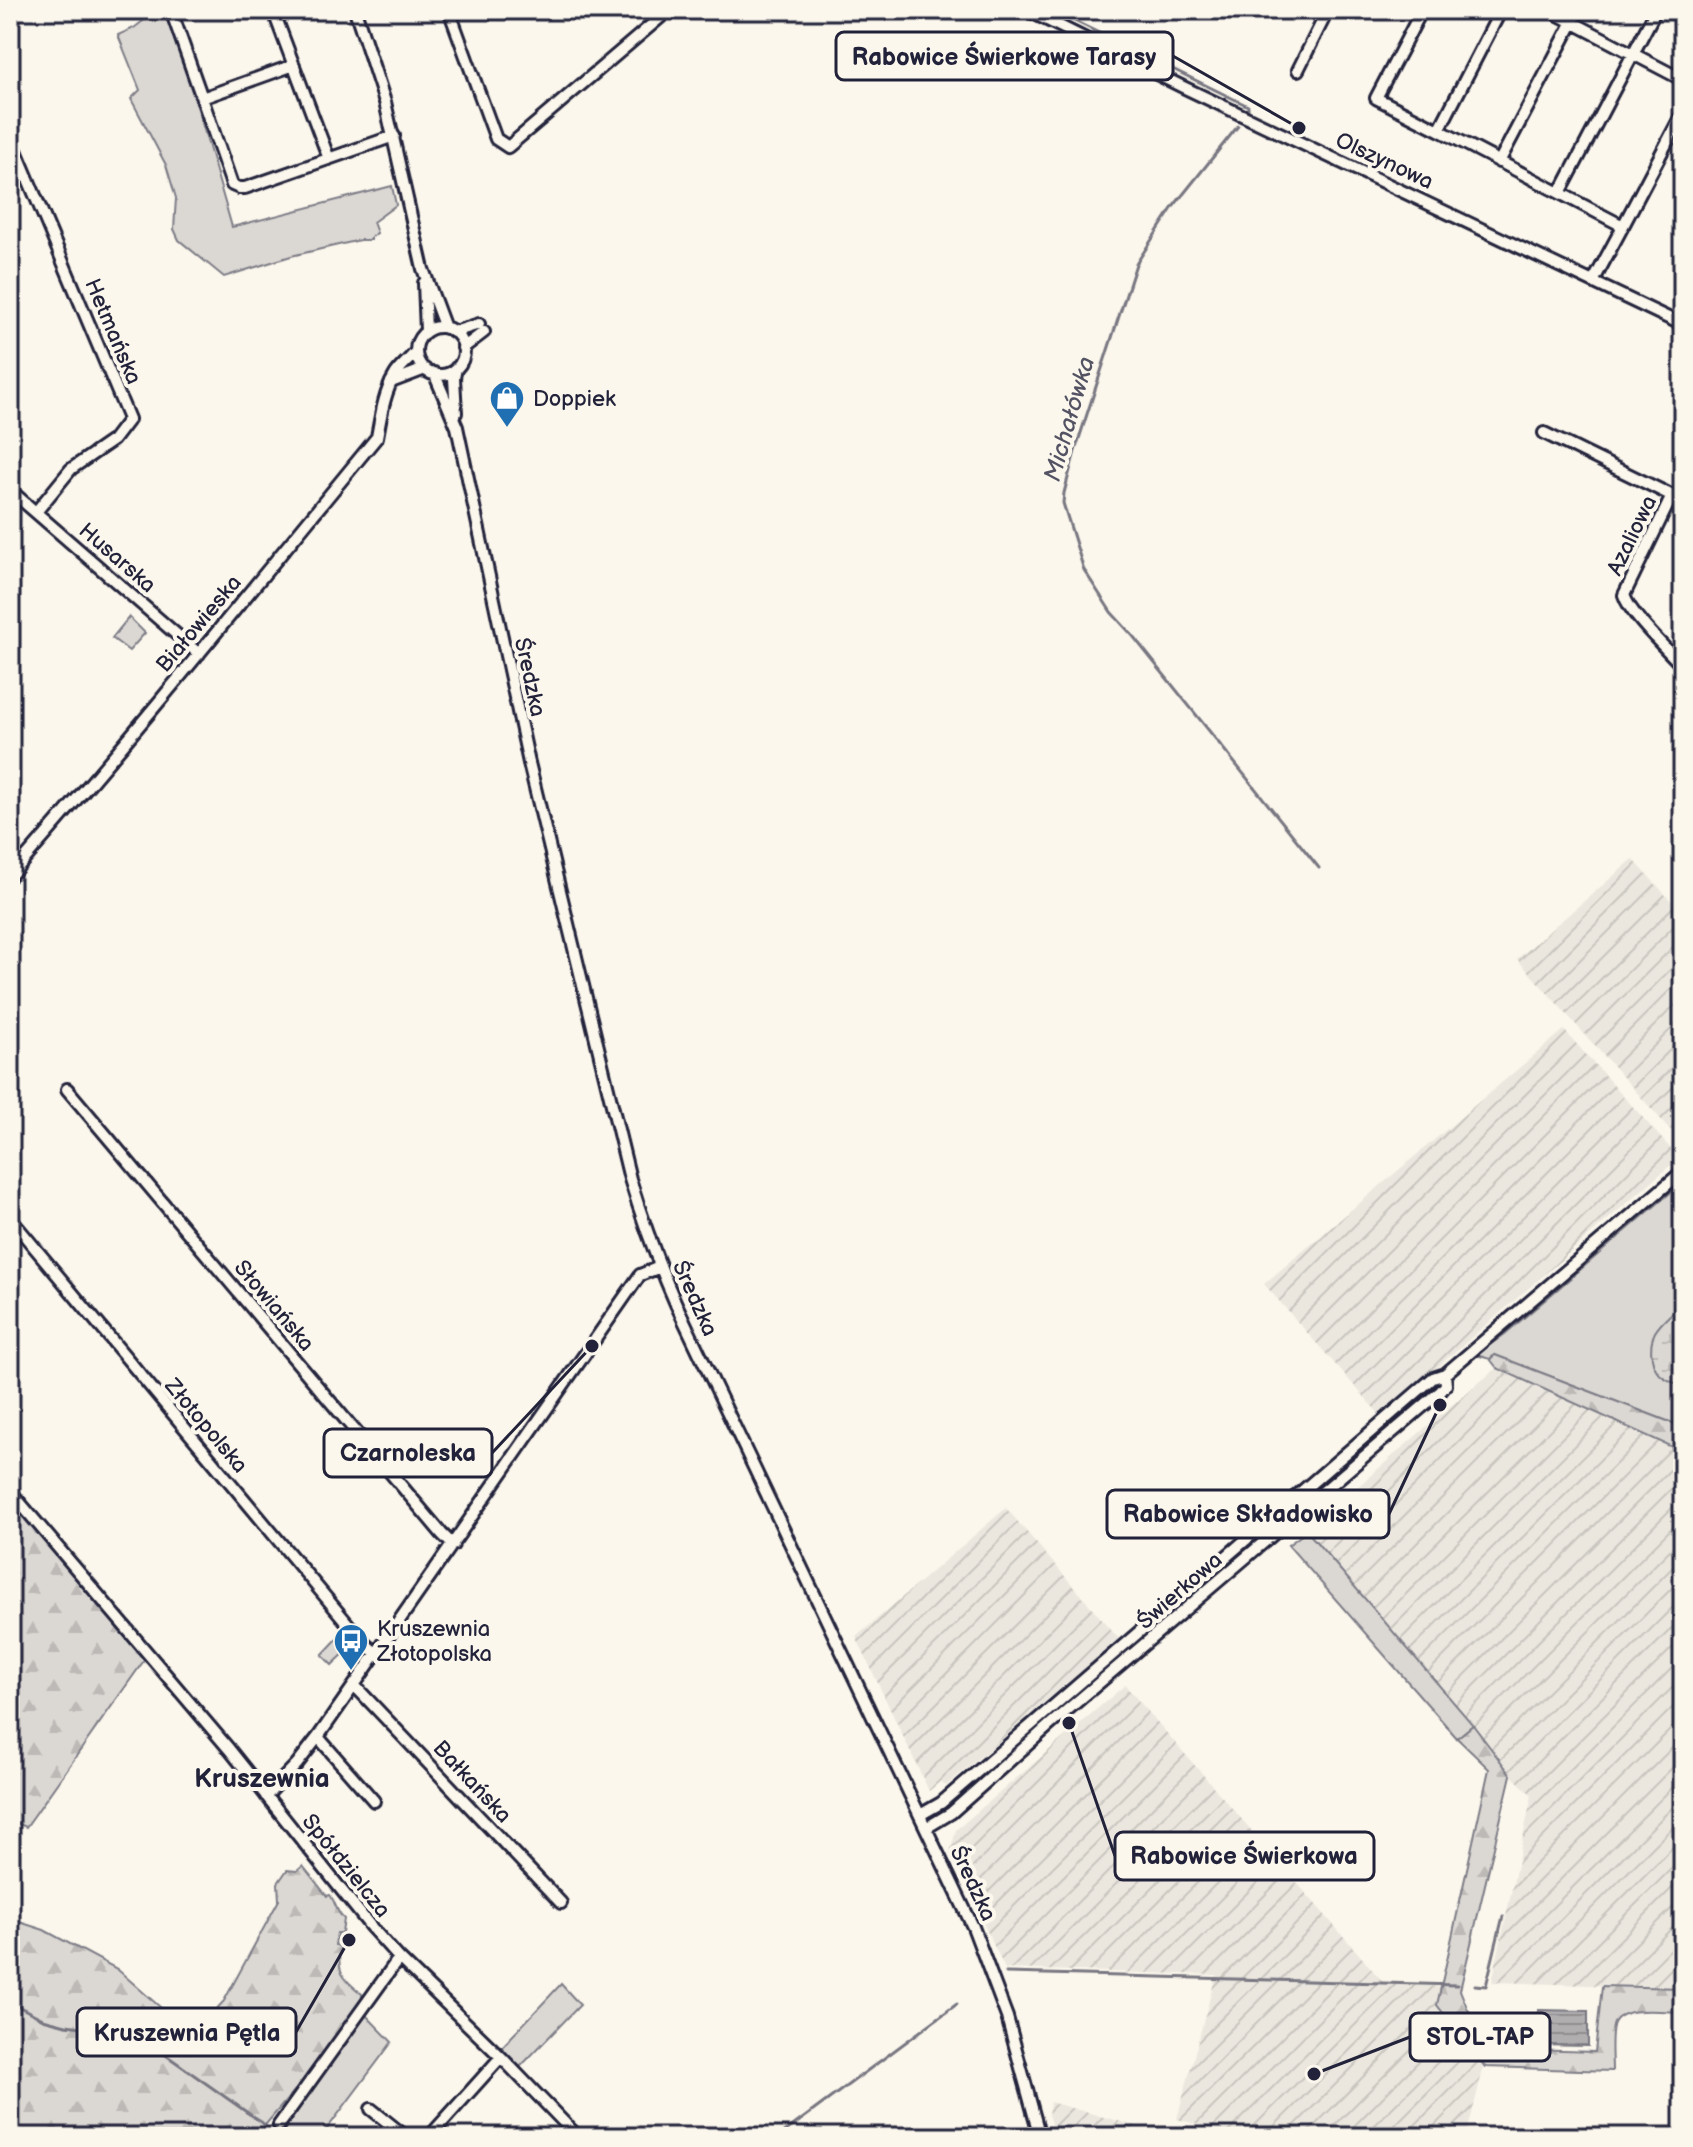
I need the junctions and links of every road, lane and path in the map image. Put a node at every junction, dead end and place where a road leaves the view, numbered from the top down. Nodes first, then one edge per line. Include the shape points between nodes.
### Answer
1 (174, 10) edge
2 (273, 10) edge
3 (355, 10) edge
4 (449, 10) edge
5 (669, 10) edge
6 (1027, 10) edge
7 (1328, 10) edge
8 (1422, 10) edge
9 (1501, 10) edge
10 (1549, 10) edge
11 (1579, 10) edge
12 (1656, 10) edge
13 (1573, 23) junction
14 (1633, 53) junction
15 (294, 65) junction
16 (1298, 70) dead end
17 (1683, 80) edge
18 (202, 98) junction
19 (1683, 112) edge
20 (1439, 130) junction
21 (10, 136) edge
22 (394, 136) junction
23 (329, 159) junction
24 (1499, 162) junction
25 (1560, 193) junction
26 (1623, 226) junction
27 (423, 269) junction
28 (1593, 282) junction
29 (1683, 325) edge
30 (450, 330) junction
31 (426, 331) junction
32 (463, 348) junction
33 (416, 351) junction
34 (456, 368) junction
35 (429, 371) junction
36 (391, 382) junction
37 (457, 427) junction
38 (1544, 433) dead end
39 (10, 490) edge
40 (1678, 498) edge
41 (36, 512) junction
42 (199, 654) junction
43 (1683, 667) edge
44 (10, 876) edge
45 (67, 1089) dead end
46 (1683, 1171) edge
47 (10, 1218) edge
48 (660, 1267) junction
49 (1445, 1374) junction
50 (10, 1491) edge
51 (453, 1545) junction
52 (377, 1654) junction
53 (355, 1686) junction
54 (318, 1737) junction
55 (266, 1796) junction
56 (374, 1801) dead end
57 (920, 1815) junction
58 (926, 1828) junction
59 (561, 1903) dead end
60 (399, 1958) junction
61 (501, 2057) junction
62 (371, 2109) dead end
63 (279, 2125) dead end
64 (406, 2137) edge
65 (429, 2137) edge
66 (578, 2137) edge
67 (1040, 2137) edge

1 - 18 street
2 - 15 street
3 - 22 street
4 - 5 street via 496,139 508,147
6 - 28 street, Olszynowa
7 - 16 street
8 - 20 street via 1376,98
9 - 20 street
10 - 13 street
11 - 13 street
12 - 14 street
13 - 14 street
13 - 24 street
14 - 17 street
14 - 25 street
15 - 18 street
15 - 23 street
18 - 23 street via 232,185 245,188
19 - 26 street
20 - 24 street
21 - 41 street, Hetmańska via 129,419 113,440 71,469
22 - 23 street
22 - 27 street
24 - 25 street
25 - 26 street
26 - 28 street
27 - 30 street
27 - 31 street
28 - 29 street, Olszynowa
30 - 31 street
30 - 32 street
30 - 32 street via 481,328
31 - 33 street
32 - 34 street
33 - 35 street
33 - 36 street, Białowieska
34 - 35 street via 446,374
34 - 37 street, Średzka
35 - 36 street
35 - 37 street, Średzka via 441,386
36 - 42 street, Białowieska via 377,437
37 - 48 street, Średzka via 529,763 630,1179
38 - 40 street
39 - 41 street, Husarska
40 - 43 street, Azaliowa via 1624,595
41 - 42 street, Husarska
42 - 44 street, Białowieska
45 - 51 street, Słowiańska
46 - 49 street, Świerkowa
47 - 52 street, Złotopolska
48 - 51 street via 640,1275
48 - 57 street, Średzka
49 - 57 street, Świerkowa via 1433,1378 964,1784
49 - 58 street, Świerkowa via 1441,1391 951,1813
50 - 55 street, Spółdzielcza
51 - 52 street
52 - 53 street
53 - 54 street
53 - 59 street, Bałkańska
54 - 55 street
54 - 56 street
55 - 60 street, Spółdzielcza
57 - 58 street, Średzka
58 - 67 street, Średzka via 994,1978
60 - 61 street, Spółdzielcza
60 - 63 street
61 - 65 street
61 - 66 street, Spółdzielcza
62 - 64 street

